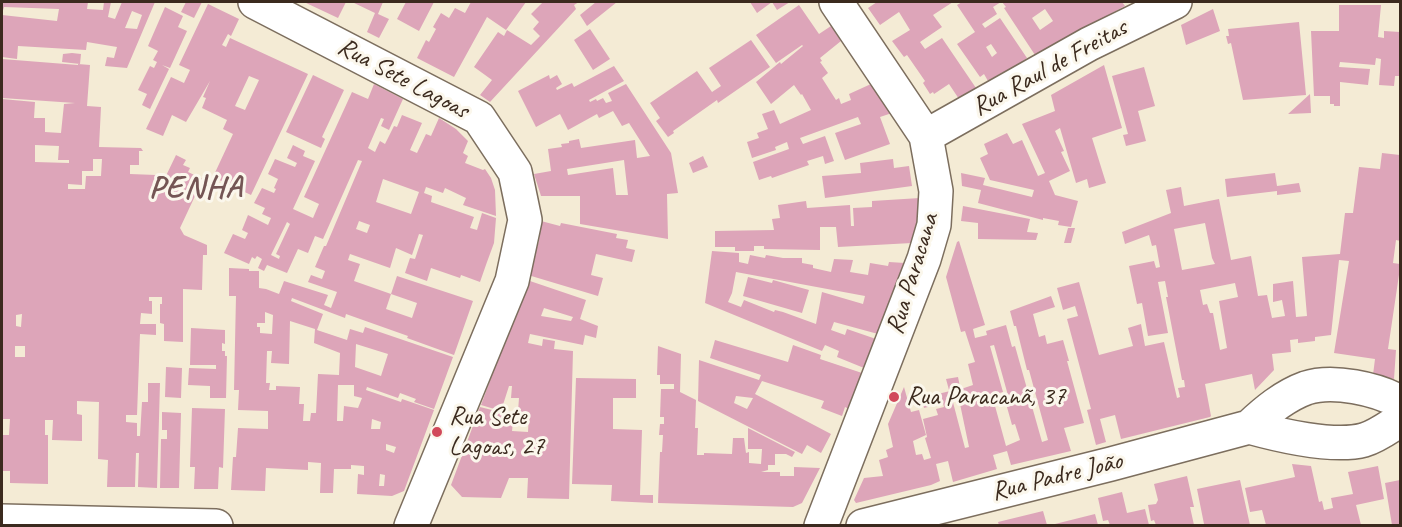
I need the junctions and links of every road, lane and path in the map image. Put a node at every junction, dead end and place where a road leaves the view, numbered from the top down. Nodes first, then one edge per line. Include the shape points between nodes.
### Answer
1 (255, 2) edge
2 (836, 2) edge
3 (1176, 2) edge
4 (926, 136) junction
5 (1401, 402) edge
6 (1401, 420) edge
7 (1249, 427) junction
8 (2, 521) edge
9 (216, 525) edge
10 (411, 525) edge
11 (821, 525) edge
12 (863, 525) edge

1 - 10 street, Rua Sete Lagoas via 479,118 515,172 525,220 512,281
2 - 4 street, Rua Paracana
3 - 4 street, Rua Raul de Freitas via 1089,44
4 - 11 street, Rua Paracana via 936,191 934,225
5 - 7 street, Rua Padre João via 1361,388 1308,387 1265,412
6 - 7 street, Rua Padre João via 1363,440 1341,442
7 - 12 street, Rua Padre João
8 - 9 street

